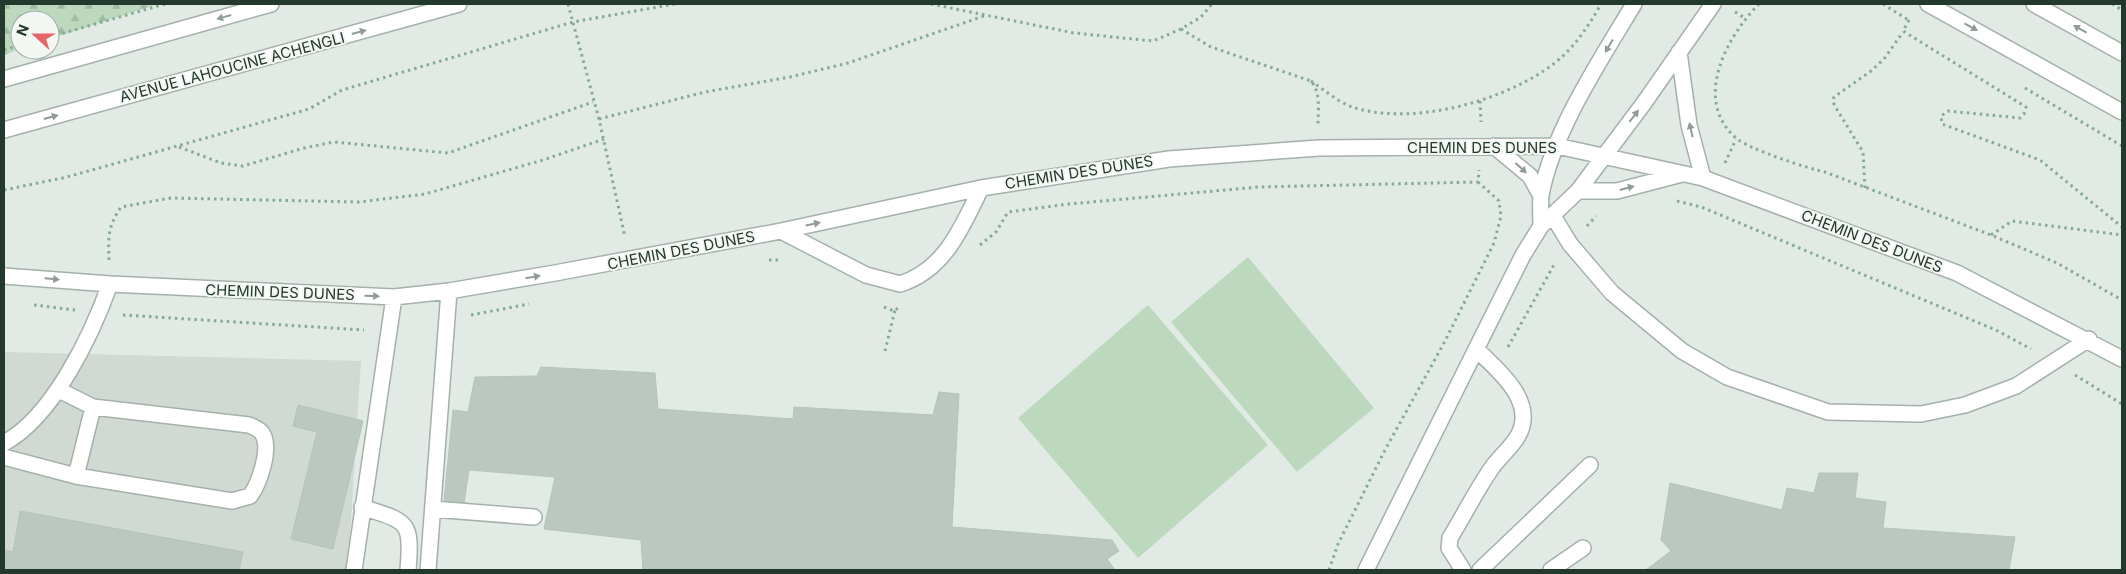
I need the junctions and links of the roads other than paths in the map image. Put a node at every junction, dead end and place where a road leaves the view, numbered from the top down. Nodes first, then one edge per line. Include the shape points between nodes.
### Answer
1 (271, 4) edge
2 (459, 4) edge
3 (1634, 4) edge
4 (1713, 4) edge
5 (1928, 4) edge
6 (2034, 4) edge
7 (415, 10) edge
8 (1679, 52) junction
9 (2122, 53) edge
10 (4, 79) edge
11 (2122, 112) edge
12 (4, 130) edge
13 (1494, 146) junction
14 (1557, 146) junction
15 (1604, 154) junction
16 (1685, 173) junction
17 (1703, 178) junction
18 (981, 188) junction
19 (1578, 191) junction
20 (1541, 196) junction
21 (1547, 221) junction
22 (781, 231) junction
23 (4, 276) edge
24 (110, 284) junction
25 (449, 291) junction
26 (394, 297) junction
27 (2089, 339) junction
28 (1477, 350) junction
29 (2122, 359) edge
30 (59, 390) junction
31 (93, 406) junction
32 (4, 443) edge
33 (4, 457) edge
34 (1590, 465) dead end
35 (76, 476) junction
36 (362, 507) junction
37 (433, 509) junction
38 (534, 517) dead end
39 (1583, 548) dead end
40 (354, 570) edge
41 (408, 570) edge
42 (428, 570) edge
43 (1366, 570) edge
44 (1463, 570) edge
45 (1480, 570) edge
46 (1551, 570) edge

1 -> 10 street
2 - 7 street, AVENUE LAHOUCINE ACHENGLI
3 -> 14 street via 1585,86
4 - 8 street
5 -> 11 street
9 -> 6 street
12 -> 7 street, AVENUE LAHOUCINE ACHENGLI
15 -> 8 street
17 -> 8 street via 1689,125
13 - 14 street, CHEMIN DES DUNES
13 - 18 street, CHEMIN DES DUNES via 1319,148 1169,158
13 -> 20 street via 1530,176
14 - 15 street, CHEMIN DES DUNES
14 - 20 street
15 - 16 street, CHEMIN DES DUNES
15 - 19 street
16 - 17 street, CHEMIN DES DUNES
19 -> 16 street via 1617,191
17 - 27 street, CHEMIN DES DUNES via 1957,273
22 -> 18 street, CHEMIN DES DUNES
18 - 22 street via 958,235 944,254 925,273 900,284 866,275
19 - 21 street
20 - 21 street
21 - 27 street via 1612,293 1682,351 1727,377 1828,412 1921,414 1965,405 2016,386
21 - 28 street via 1523,255
25 -> 22 street, CHEMIN DES DUNES
23 -> 24 street, CHEMIN DES DUNES
24 -> 26 street, CHEMIN DES DUNES
24 - 30 street via 99,314
25 - 26 street, CHEMIN DES DUNES
25 - 37 street
26 - 36 street
27 - 29 street, CHEMIN DES DUNES
28 - 43 street
28 - 44 street via 1497,368 1519,398 1523,423 1450,538 1449,548
30 - 31 street
30 - 32 street
31 - 35 street
31 - 35 street via 249,425 262,433 266,442 260,480 250,496 232,502
33 - 35 street
34 - 45 street
36 - 40 street
36 - 41 street via 399,519 408,530
37 - 38 street
37 - 42 street
39 - 46 street

